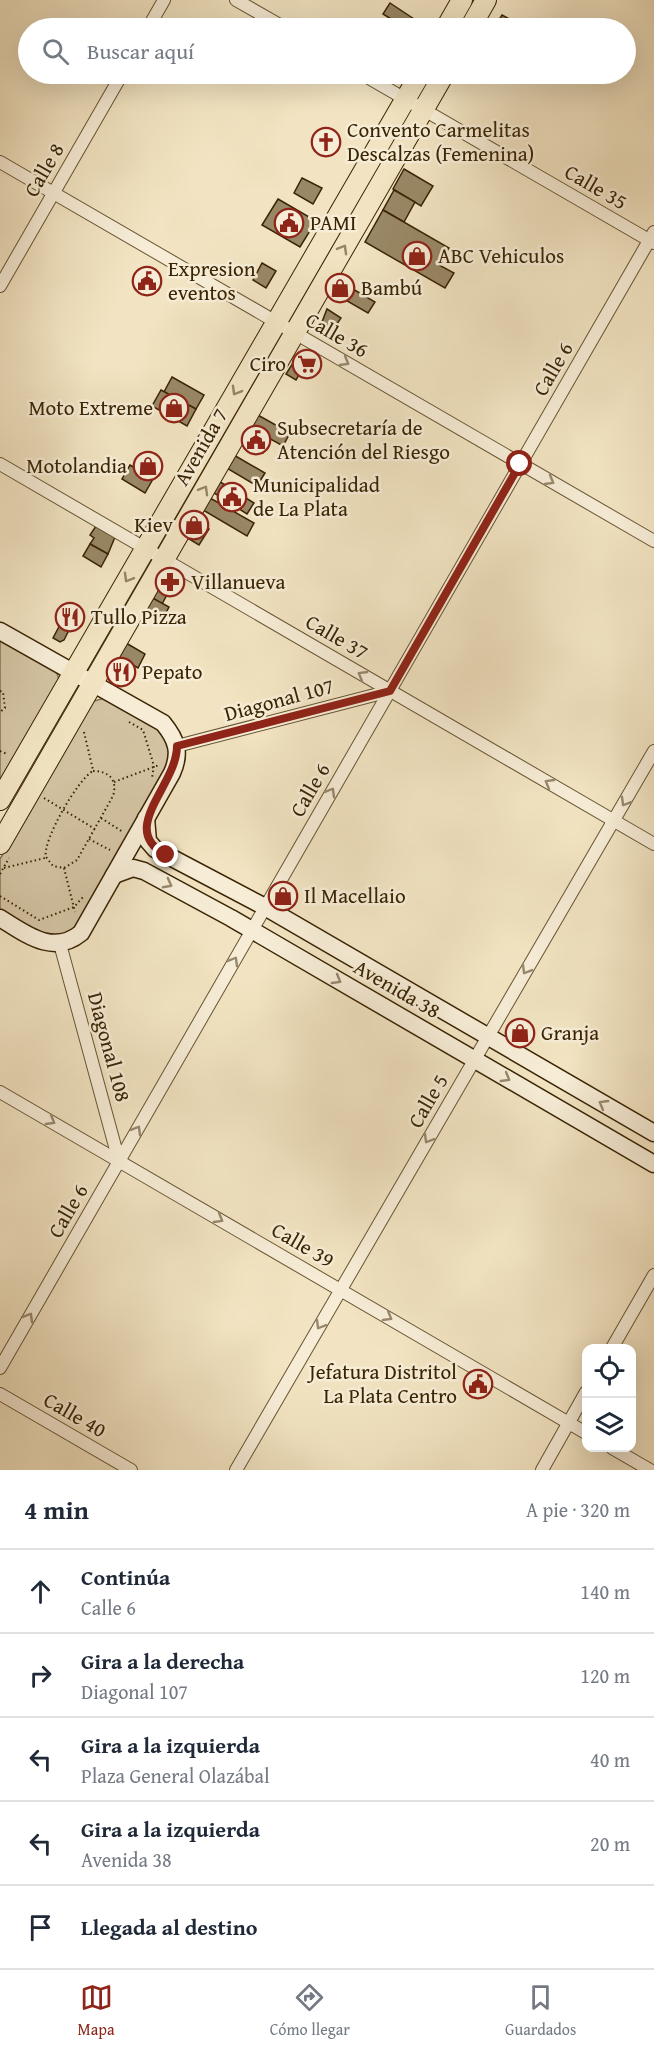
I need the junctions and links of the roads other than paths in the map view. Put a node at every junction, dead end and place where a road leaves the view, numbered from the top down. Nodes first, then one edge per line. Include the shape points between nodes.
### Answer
1 (164, 0) edge
2 (236, 0) edge
3 (462, 0) edge
4 (486, 0) edge
5 (154, 18) edge
6 (268, 18) edge
7 (452, 18) edge
8 (476, 18) edge
9 (116, 84) edge
10 (380, 84) edge
11 (414, 84) edge
12 (438, 84) edge
13 (406, 99) junction
14 (423, 109) junction
15 (0, 162) edge
16 (53, 193) junction
17 (652, 238) edge
18 (0, 286) edge
19 (276, 322) junction
20 (294, 333) junction
21 (0, 464) edge
22 (520, 464) junction
23 (654, 541) edge
24 (145, 548) junction
25 (164, 559) junction
26 (0, 631) edge
27 (74, 673) junction
28 (92, 683) junction
29 (390, 691) junction
30 (654, 751) edge
31 (177, 754) junction
32 (0, 800) edge
33 (146, 818) junction
34 (614, 820) junction
35 (0, 844) edge
36 (654, 844) edge
37 (114, 875) junction
38 (265, 907) junction
39 (0, 918) edge
40 (252, 930) junction
41 (60, 944) junction
42 (488, 1037) junction
43 (474, 1060) junction
44 (0, 1092) edge
45 (654, 1134) edge
46 (119, 1161) junction
47 (654, 1164) edge
48 (654, 1275) edge
49 (340, 1290) junction
50 (614, 1344) edge
51 (0, 1368) edge
52 (0, 1394) edge
53 (583, 1398) edge
54 (569, 1423) junction
55 (582, 1431) edge
56 (619, 1452) edge
57 (131, 1470) edge
58 (236, 1470) edge
59 (542, 1470) edge
60 (650, 1470) edge

1 - 5 street
2 - 6 street
3 - 7 main road
4 - 8 main road
9 - 16 street, Calle 8
10 - 13 street, Calle 35
11 - 13 main road, Avenida 7
12 - 14 main road, Avenida 7
13 - 14 street, Calle 35
13 - 19 main road, Avenida 7
14 - 17 street, Calle 35
20 -> 14 main road, Avenida 7
15 - 16 street, Calle 36
16 - 18 street, Calle 8
16 - 19 street, Calle 36
17 - 22 street, Calle 6
19 - 20 street, Calle 36
19 -> 24 main road, Avenida 7
20 -> 22 street, Calle 36
25 -> 20 main road, Avenida 7
21 - 24 street, Calle 37
22 -> 23 street, Calle 36
22 - 29 street, Calle 6
24 - 25 street, Calle 37
24 -> 27 main road, Avenida 7
25 - 28 main road, Avenida 7
29 -> 25 street, Calle 37
26 - 27 main road
27 - 28 main road
27 - 32 main road, Avenida 7
28 - 31 main road via 163,723
28 - 35 main road, Avenida 7
29 - 31 street, Diagonal 107
34 -> 29 street, Calle 37
38 -> 29 street, Calle 6
30 -> 34 street, Calle 5
31 - 33 main road
33 - 37 main road
33 - 38 main road, Avenida 38 via 148,841 155,849
34 - 36 street, Calle 37
34 -> 42 street, Calle 5
37 -> 40 main road, Avenida 38 via 133,868 144,871
37 - 41 main road via 81,933
38 - 40 street, Calle 6
38 - 42 main road, Avenida 38
39 - 41 main road via 39,941
40 -> 43 main road, Avenida 38
46 -> 40 street, Calle 6
41 - 46 street, Diagonal 108
42 - 43 street, Calle 5
45 -> 42 main road, Avenida 38
43 -> 47 main road, Avenida 38
43 -> 49 street, Calle 5
44 -> 46 street, Calle 39
46 -> 49 street, Calle 39
51 -> 46 street, Calle 6
48 - 50 street
49 -> 54 street, Calle 39
49 -> 58 street, Calle 5
52 - 57 street, Calle 40
53 - 54 street
54 - 55 street, Calle 39
54 - 59 street
56 - 60 street

